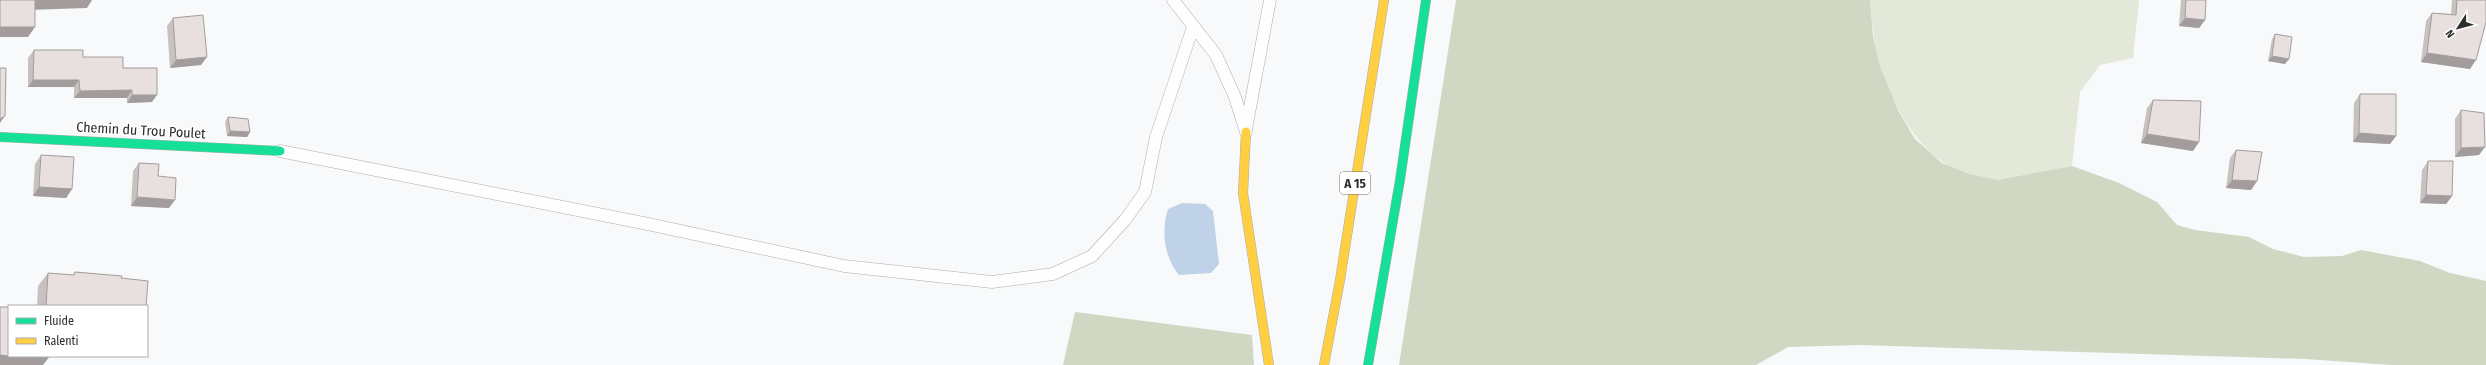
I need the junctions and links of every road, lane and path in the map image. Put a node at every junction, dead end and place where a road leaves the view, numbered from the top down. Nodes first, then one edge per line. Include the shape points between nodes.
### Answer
1 (1173, 0) edge
2 (1270, 0) edge
3 (1384, 0) edge
4 (1426, 0) edge
5 (1193, 27) junction
6 (1246, 132) junction
7 (0, 137) edge
8 (280, 150) joint
9 (1269, 365) edge
10 (1324, 365) edge
11 (1368, 365) edge

1 - 5 lane
2 - 6 lane
3 - 10 main road, A 15 via 1340,280
4 - 11 main road via 1400,180
5 - 6 lane via 1216,55 1235,97
5 - 8 lane via 1156,137 1145,192 1125,220 1092,256 1053,274 992,282 844,266 640,222
6 - 9 main road via 1243,192
7 - 8 main road, Chemin du Trou Poulet

